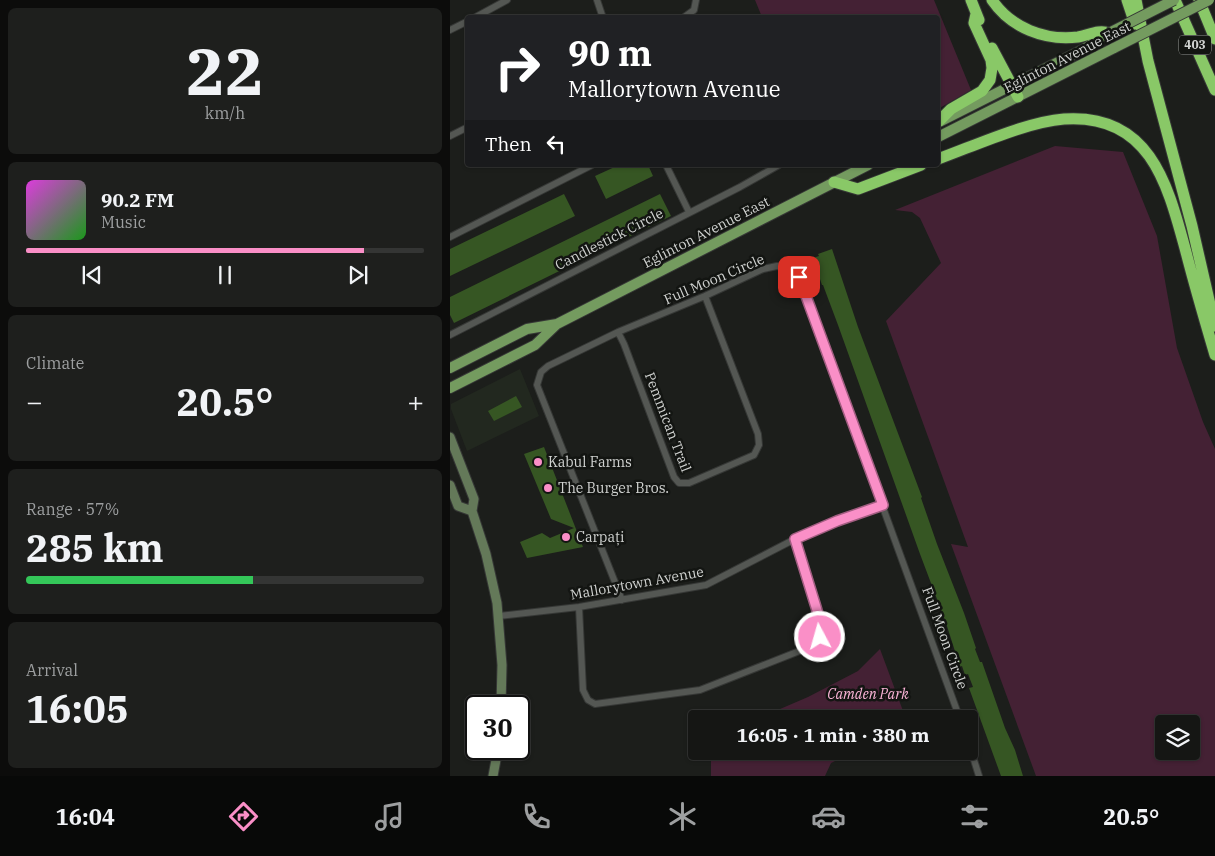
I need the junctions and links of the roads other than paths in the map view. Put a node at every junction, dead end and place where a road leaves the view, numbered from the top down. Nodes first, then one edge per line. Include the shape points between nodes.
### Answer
1 (507, 0) edge
2 (597, 0) edge
3 (696, 0) edge
4 (971, 0) edge
5 (992, 0) edge
6 (1127, 0) edge
7 (1136, 0) edge
8 (1175, 0) edge
9 (1200, 0) edge
10 (1208, 0) edge
11 (976, 14) junction
12 (480, 15) edge
13 (602, 15) edge
14 (688, 15) edge
15 (465, 22) edge
16 (450, 30) edge
17 (1109, 33) junction
18 (1215, 39) edge
19 (1148, 61) junction
20 (1012, 86) junction
21 (1215, 90) edge
22 (1018, 97) junction
23 (940, 121) edge
24 (940, 122) edge
25 (465, 128) edge
26 (450, 136) edge
27 (940, 136) edge
28 (940, 158) edge
29 (588, 167) edge
30 (667, 167) edge
31 (776, 167) edge
32 (864, 167) edge
33 (916, 167) edge
34 (834, 182) junction
35 (689, 212) junction
36 (450, 237) edge
37 (706, 296) junction
38 (557, 324) junction
39 (1215, 326) edge
40 (618, 332) junction
41 (450, 335) edge
42 (1215, 355) edge
43 (450, 368) edge
44 (450, 388) edge
45 (450, 436) edge
46 (450, 485) edge
47 (883, 505) junction
48 (472, 511) junction
49 (795, 539) junction
50 (622, 600) junction
51 (579, 607) junction
52 (498, 616) junction
53 (502, 695) edge
54 (957, 710) edge
55 (496, 760) edge
56 (974, 760) edge
57 (493, 776) edge
58 (979, 776) edge

1 - 12 street
2 - 13 street
3 - 14 street via 694,10
4 - 11 highway
5 - 17 highway via 1012,21 1042,34 1079,37
6 - 19 highway
7 - 19 highway
8 - 17 main road, Eglinton Avenue East, bridge
8 - 21 highway, 403
9 - 18 highway, 403
10 - 22 main road, Eglinton Avenue East, bridge
11 - 20 highway
11 - 23 highway via 974,24 992,68 990,80 982,91 951,109
15 - 16 street
17 - 20 main road, Eglinton Avenue East
19 - 39 highway
20 - 22 highway
20 - 24 main road, Eglinton Avenue East
22 - 27 main road, Eglinton Avenue East
25 - 26 street
28 - 42 highway via 1018,130 1063,119 1097,121 1134,139 1155,163 1169,192
29 - 36 street
30 - 35 street
31 - 35 street, Candlestick Circle
32 - 34 main road, Eglinton Avenue East
33 - 34 highway via 858,189
34 - 38 main road, Eglinton Avenue East
35 - 41 street, Candlestick Circle
37 - 40 street, Full Moon Circle
37 - 40 street, Pemmican Trail via 758,434 759,445 754,455 689,483 679,483 674,477
37 - 47 street, Full Moon Circle via 763,269 791,267 799,277
38 - 43 main road, Eglinton Avenue East via 527,329
38 - 44 main road, Eglinton Avenue East via 535,346
40 - 50 street, Full Moon Circle via 548,366 541,372 537,385
45 - 48 street via 474,499
46 - 48 street via 458,506
47 - 49 street, Mallorytown Avenue
47 - 54 street, Full Moon Circle
48 - 52 street via 486,554
49 - 50 street, Mallorytown Avenue via 706,585
49 - 51 street via 820,620 820,637 802,650 700,690 596,704 588,700 583,690
50 - 51 street, Mallorytown Avenue
51 - 52 street, Mallorytown Avenue
52 - 53 street
55 - 57 street
56 - 58 street

